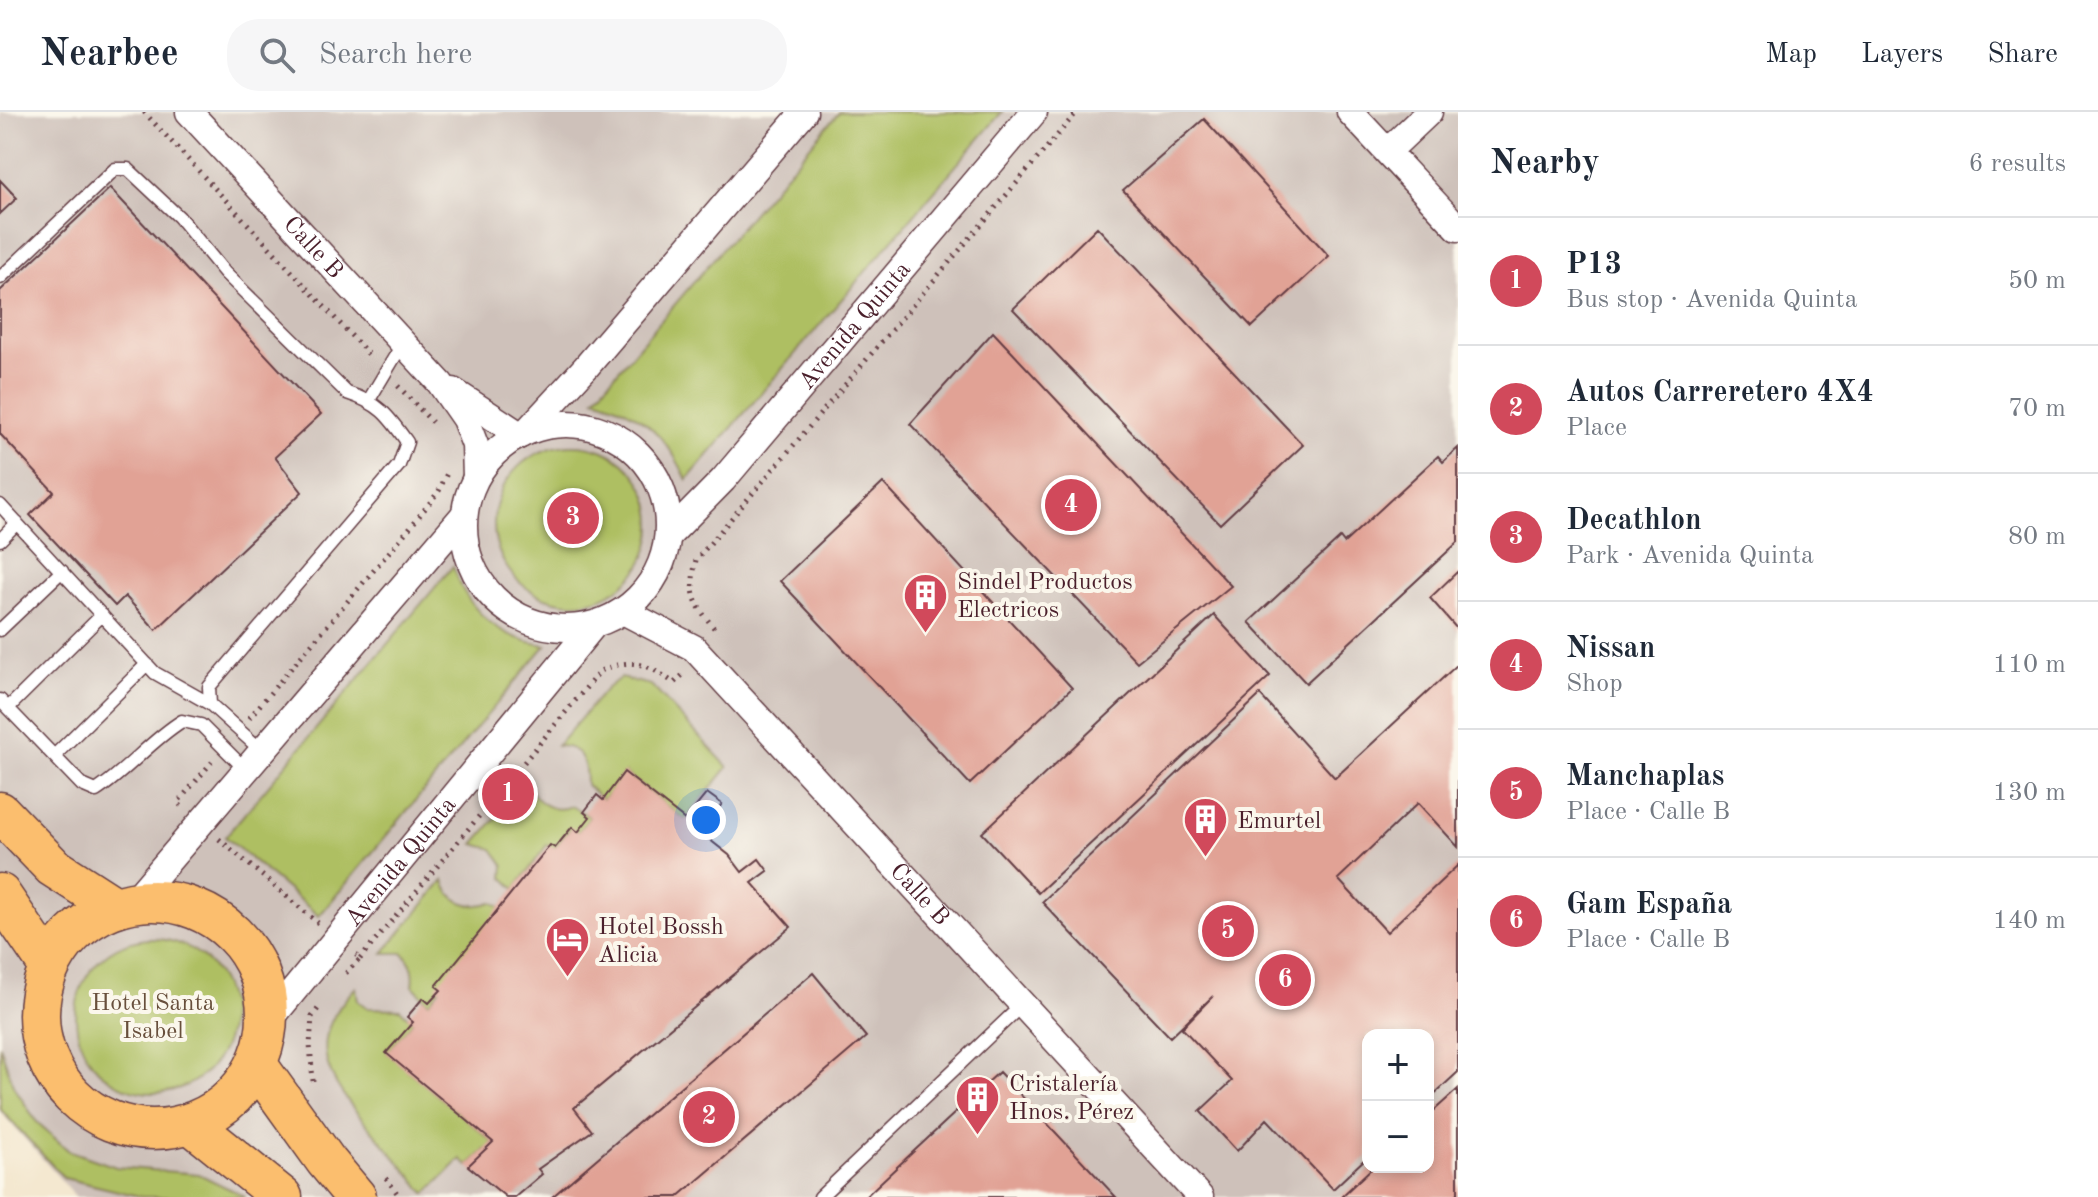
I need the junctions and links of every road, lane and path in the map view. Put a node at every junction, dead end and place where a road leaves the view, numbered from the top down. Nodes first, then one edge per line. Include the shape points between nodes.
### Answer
1 (189, 112) edge
2 (804, 112) edge
3 (1034, 112) edge
4 (1077, 112) edge
5 (1350, 112) edge
6 (1429, 112) edge
7 (1388, 151) junction
8 (1458, 228) edge
9 (0, 278) edge
10 (403, 343) junction
11 (440, 383) junction
12 (369, 400) junction
13 (524, 432) junction
14 (476, 477) junction
15 (0, 505) edge
16 (464, 515) junction
17 (17, 523) junction
18 (669, 535) junction
19 (0, 540) edge
20 (62, 571) junction
21 (625, 612) junction
22 (102, 615) junction
23 (593, 626) junction
24 (0, 630) edge
25 (703, 657) junction
26 (147, 664) junction
27 (4, 704) edge
28 (210, 704) junction
29 (54, 756) junction
30 (254, 760) junction
31 (0, 812) edge
32 (0, 894) edge
33 (124, 904) junction
34 (360, 959) dead end
35 (49, 966) junction
36 (1024, 1003) junction
37 (268, 1022) junction
38 (257, 1065) junction
39 (191, 1124) junction
40 (282, 1197) edge
41 (356, 1197) edge
42 (820, 1197) edge
43 (1200, 1197) edge

1 - 10 street, Calle B
2 - 13 street
3 - 18 street, Avenida Quinta via 723,480
4 - 25 path via 696,560 694,602 724,639
5 - 7 street
6 - 7 street
7 - 8 street
9 - 12 lane via 115,169 128,169 347,393
10 - 11 street, Calle B
10 - 12 lane
11 - 13 street, Calle B
11 - 14 street, Calle B via 465,419 475,445
12 - 28 lane via 407,442 399,465 209,687
13 - 14 street via 489,458
13 - 18 street via 563,424 597,428 628,444 652,469 666,500
14 - 16 street
15 - 17 lane
16 - 23 street via 467,555 495,599 515,616 553,629
16 - 30 street
17 - 19 lane
17 - 20 lane
18 - 21 street via 663,565
20 - 22 lane
20 - 24 lane
21 - 23 street
21 - 25 street, Calle B
22 - 26 lane
22 - 27 lane
23 - 37 street, Avenida Quinta
25 - 34 path via 674,683 637,663 620,662 600,671
25 - 36 street, Calle B
26 - 28 lane
26 - 29 lane
27 - 29 lane
28 - 30 lane
29 - 30 lane via 82,785 96,791 182,721 201,725
30 - 33 street
31 - 33 main road via 53,867
32 - 35 main road
33 - 35 main road via 76,930
33 - 37 main road via 159,901 203,912 239,939 262,978
35 - 39 main road via 38,1009 44,1054 67,1092 102,1119 146,1130
36 - 42 lane
36 - 43 street, Calle B
37 - 38 main road
38 - 39 main road via 230,1101
38 - 41 main road
39 - 40 main road

